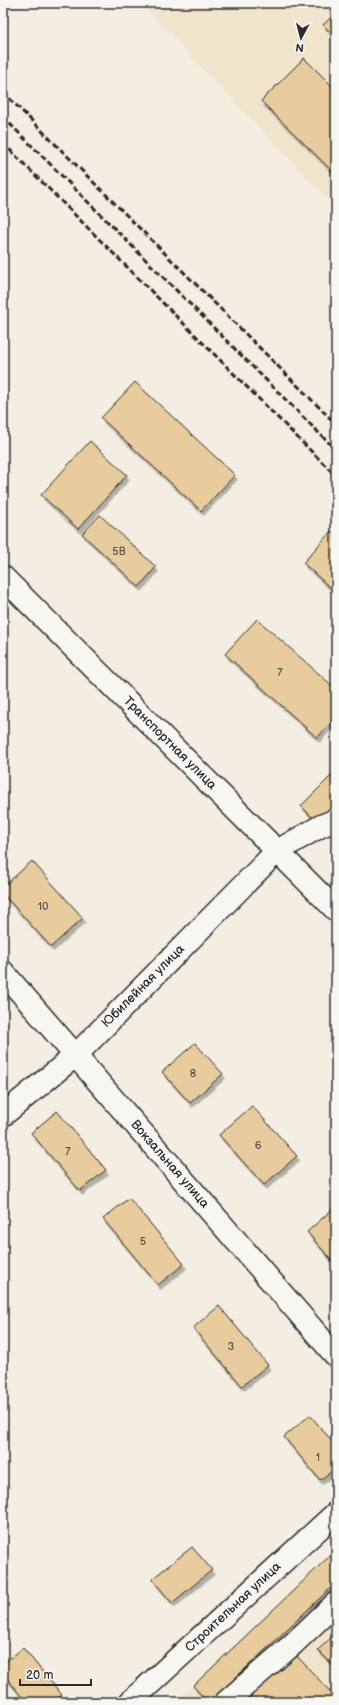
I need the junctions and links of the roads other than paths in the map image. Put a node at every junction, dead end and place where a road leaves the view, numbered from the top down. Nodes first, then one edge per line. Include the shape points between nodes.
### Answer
1 (3, 577) edge
2 (336, 820) edge
3 (277, 851) junction
4 (336, 910) edge
5 (3, 972) edge
6 (76, 1055) junction
7 (3, 1115) edge
8 (336, 1356) edge
9 (336, 1512) edge
10 (336, 1603) edge
11 (130, 1702) edge
12 (226, 1702) edge

1 - 3 street, Транспортная улица
2 - 3 street, Юбилейная улица
3 - 4 street, Транспортная улица
3 - 6 street, Юбилейная улица
5 - 6 street, Вокзальная улица
6 - 7 street, Юбилейная улица
6 - 8 street, Вокзальная улица
9 - 11 street, Строительная улица
10 - 12 street

